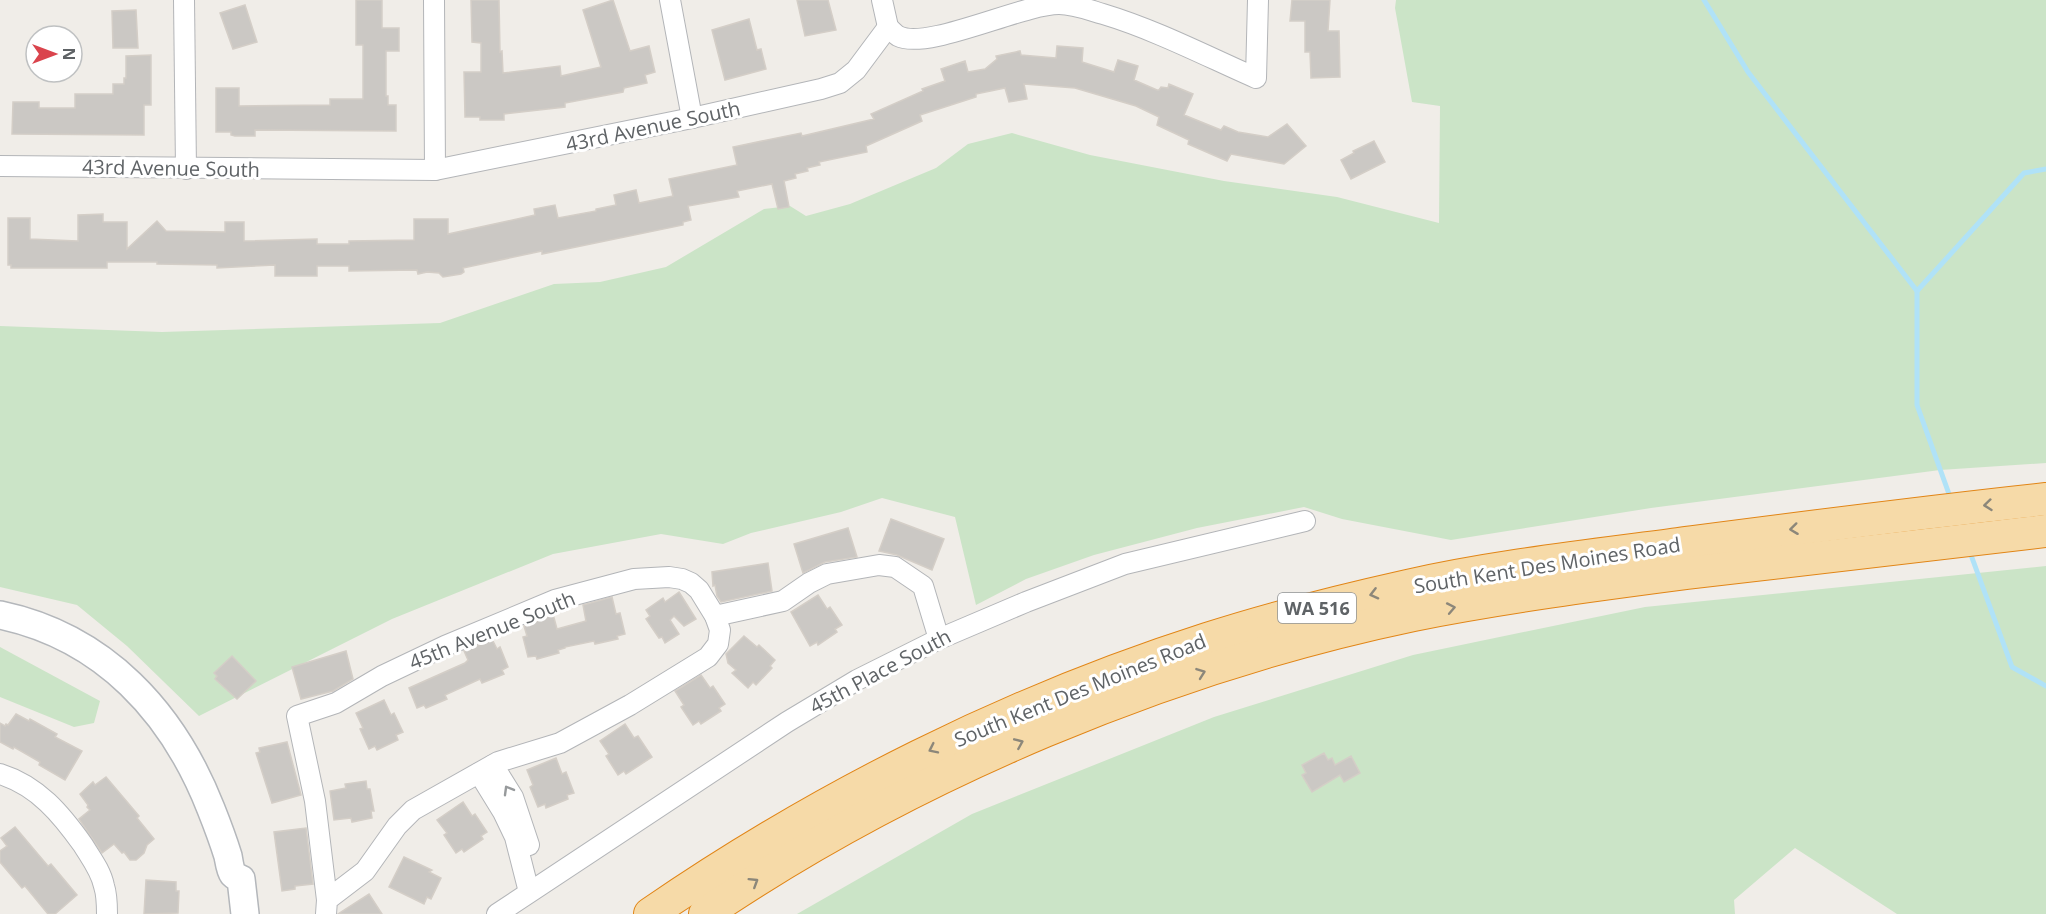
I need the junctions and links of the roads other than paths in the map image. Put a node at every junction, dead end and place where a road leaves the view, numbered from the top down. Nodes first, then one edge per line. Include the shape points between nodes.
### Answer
1 (184, 0) edge
2 (434, 0) edge
3 (670, 0) edge
4 (882, 0) edge
5 (1258, 0) edge
6 (1058, 2) edge
7 (888, 27) junction
8 (692, 118) junction
9 (0, 166) edge
10 (186, 169) junction
11 (435, 170) junction
12 (2046, 499) edge
13 (1305, 521) dead end
14 (2046, 531) edge
15 (0, 615) edge
16 (715, 616) junction
17 (939, 639) junction
18 (486, 769) junction
19 (0, 774) edge
20 (233, 873) junction
21 (535, 889) junction
22 (327, 907) edge
23 (107, 914) edge
24 (230, 914) edge
25 (245, 914) edge
26 (497, 914) edge
27 (651, 914) edge
28 (705, 914) edge

1 - 10 street
2 - 11 street
3 - 8 street
4 - 7 street
5 - 6 street via 1256,78 1130,23
6 - 7 street via 930,38 899,37
7 - 8 street, 43rd Avenue South via 856,70 840,83
8 - 11 street, 43rd Avenue South
9 - 10 street, 43rd Avenue South
10 - 11 street, 43rd Avenue South
12 -> 27 highway, South Kent Des Moines Road / WA 516 via 1529,564 1410,585 1206,639 1081,685 933,749 809,814
13 - 17 street, 45th Place South via 1125,564
28 -> 14 highway, South Kent Des Moines Road / WA 516 via 777,867 971,764 1128,698 1266,652 1410,616 1503,598
15 - 20 main road via 60,635 97,656 135,686 167,724 201,784
16 - 17 street via 783,601 827,574 879,565 895,567 923,586
16 - 18 street, 45th Avenue South via 720,640 712,653 696,665 576,736
16 - 22 street, 45th Avenue South via 699,590 686,580 660,576 634,579 544,605 445,646 336,703 297,716 315,801
17 - 21 street, 45th Place South via 795,716
18 - 21 street via 513,797
18 - 22 street, 45th Avenue South via 413,810 365,871
19 - 23 street via 35,791 65,820 99,871
20 - 24 main road via 228,880
20 - 25 main road via 241,879
21 - 26 street, 45th Place South

